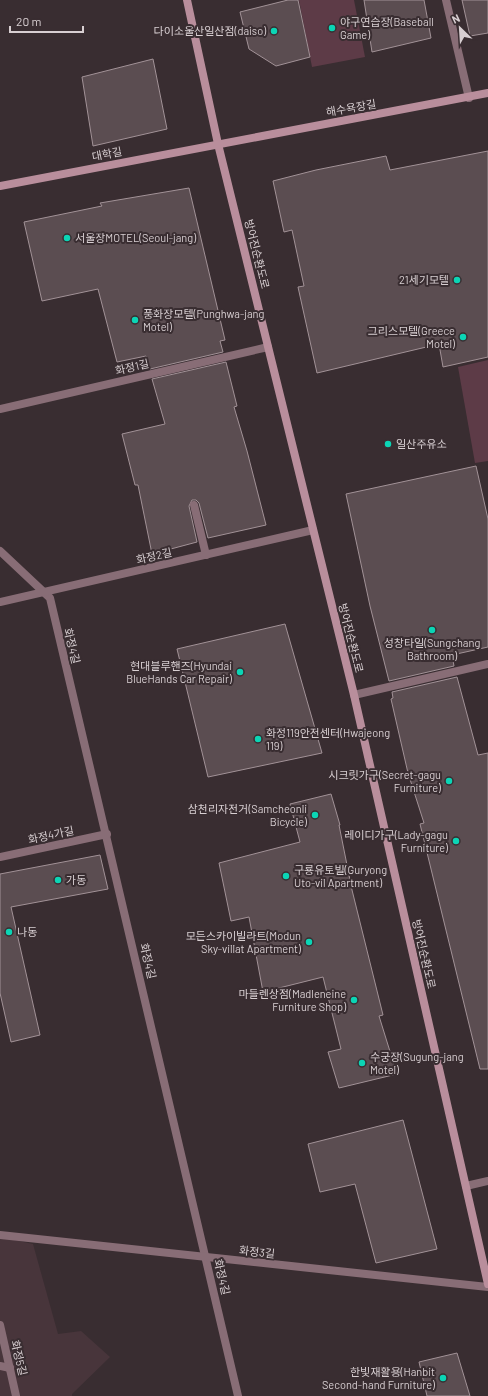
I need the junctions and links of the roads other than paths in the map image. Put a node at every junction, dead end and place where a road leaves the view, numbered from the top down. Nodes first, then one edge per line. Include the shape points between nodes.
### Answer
1 (187, 0) edge
2 (446, 0) edge
3 (488, 93) edge
4 (469, 98) junction
5 (218, 144) junction
6 (0, 186) edge
7 (268, 347) junction
8 (0, 409) edge
9 (194, 506) dead end
10 (313, 530) junction
11 (0, 551) edge
12 (206, 555) junction
13 (44, 592) junction
14 (0, 602) edge
15 (488, 664) edge
16 (354, 695) junction
17 (107, 834) junction
18 (0, 857) edge
19 (488, 1181) edge
20 (466, 1186) junction
21 (0, 1235) edge
22 (206, 1258) junction
23 (488, 1284) edge
24 (488, 1287) edge
25 (0, 1325) edge
26 (0, 1366) edge
27 (10, 1368) junction
28 (16, 1396) edge
29 (238, 1396) edge

1 - 5 main road, 방어진순환도로
2 - 4 street
3 - 4 main road, 해수욕장길
4 - 5 main road, 해수욕장길
5 - 6 main road, 대학길
5 - 7 main road, 방어진순환도로
7 - 8 street, 화정1길
7 - 10 main road, 방어진순환도로
9 - 12 street
10 - 12 street, 화정2길
10 - 16 main road, 방어진순환도로
11 - 13 street, 화정4길
12 - 13 street, 화정2길
13 - 14 street, 화정2길
13 - 17 street, 화정4길 via 50,598
15 - 16 street
16 - 20 main road, 방어진순환도로
17 - 18 street, 화정4가길
17 - 22 street, 화정4길
19 - 20 street
20 - 23 main road, 방어진순환도로
21 - 22 street, 화정3길
22 - 24 street, 화정3길
22 - 29 street, 화정4길
25 - 27 street, 화정5길
26 - 27 street
27 - 28 street, 화정5길

